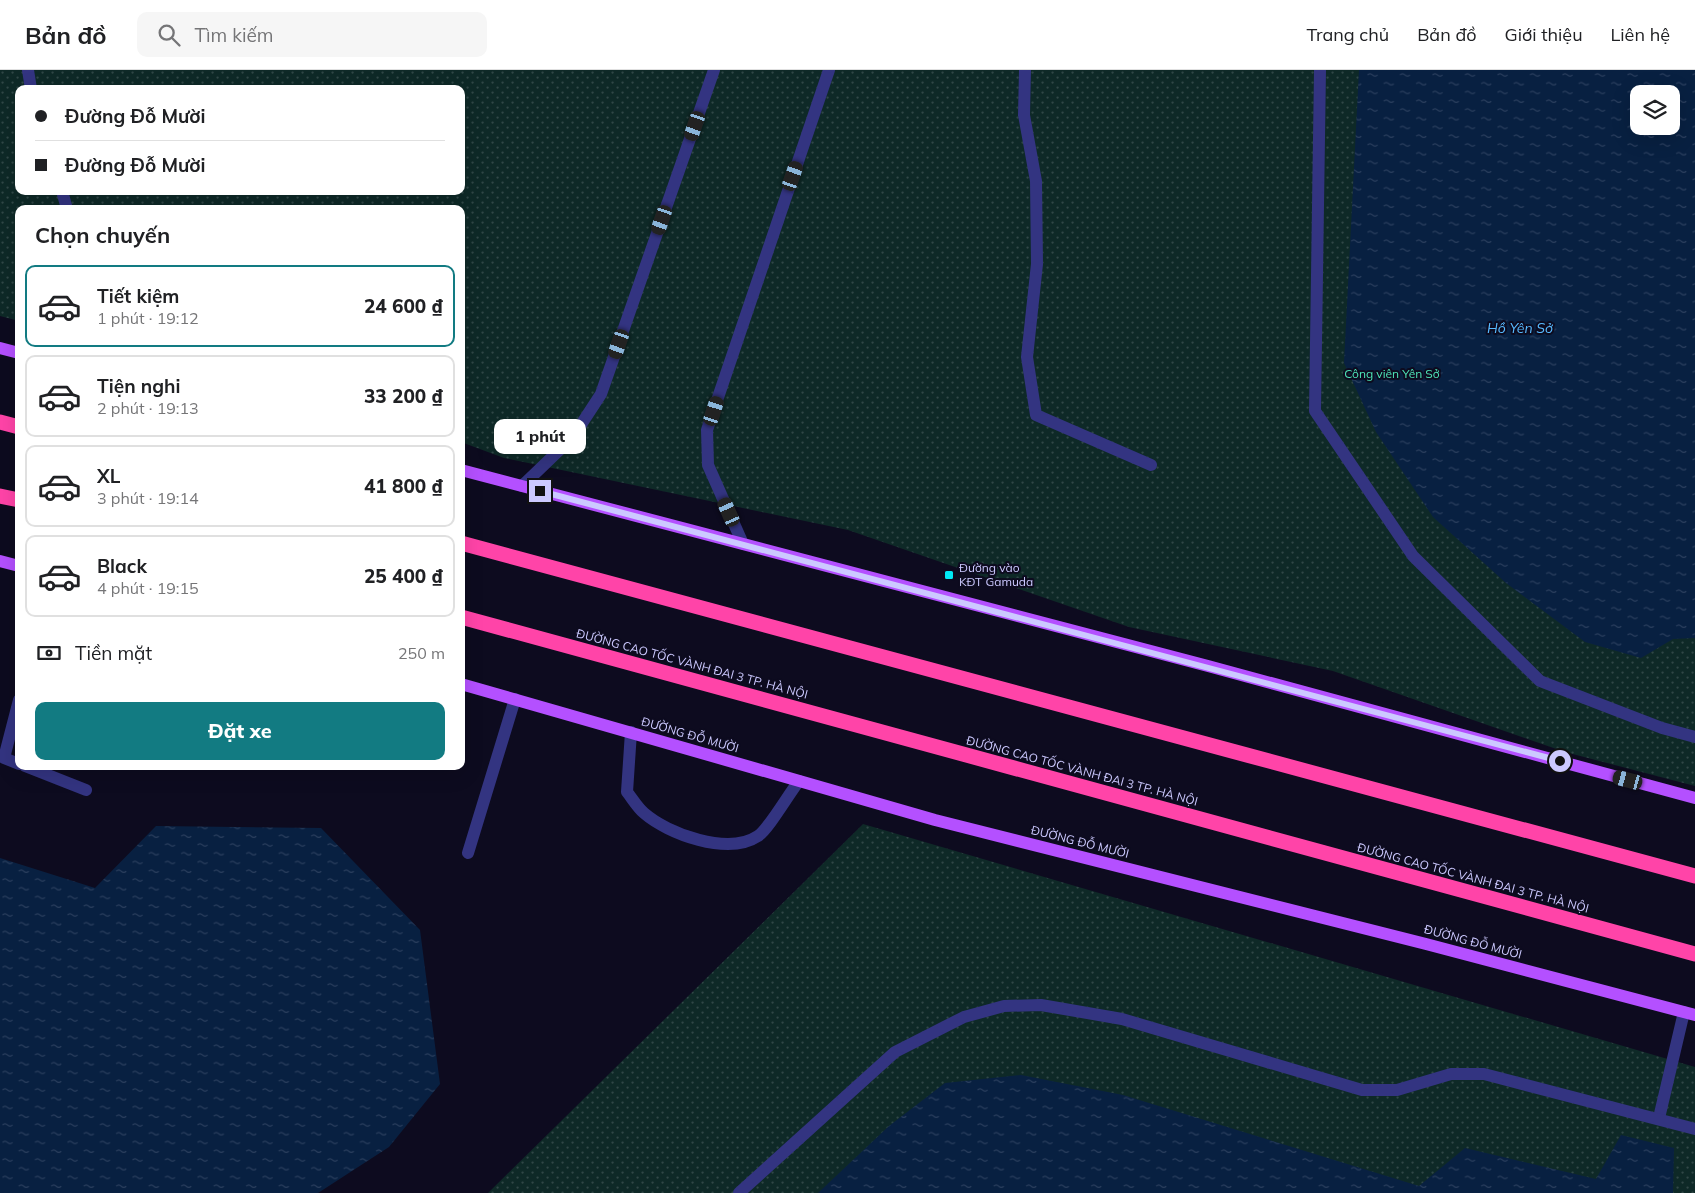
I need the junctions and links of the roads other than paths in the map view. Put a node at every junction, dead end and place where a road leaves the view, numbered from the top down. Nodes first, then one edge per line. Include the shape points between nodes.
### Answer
1 (28, 70) edge
2 (714, 70) edge
3 (829, 70) edge
4 (1025, 70) edge
5 (1320, 70) edge
6 (30, 85) edge
7 (0, 348) edge
8 (15, 352) edge
9 (0, 422) edge
10 (15, 426) edge
11 (1151, 465) dead end
12 (465, 471) edge
13 (522, 486) junction
14 (0, 496) edge
15 (15, 499) edge
16 (465, 544) edge
17 (743, 544) junction
18 (0, 561) edge
19 (15, 565) edge
20 (465, 618) edge
21 (465, 685) edge
22 (515, 699) junction
23 (15, 715) edge
24 (631, 732) junction
25 (1695, 736) edge
26 (15, 762) edge
27 (35, 770) edge
28 (798, 781) junction
29 (86, 790) dead end
30 (1695, 798) edge
31 (468, 853) dead end
32 (1695, 876) edge
33 (1695, 954) edge
34 (1690, 1014) edge
35 (1659, 1118) junction
36 (1695, 1129) edge
37 (739, 1193) edge

1 - 6 street
2 - 13 street via 602,394 573,437
3 - 17 street via 708,430 708,465
4 - 11 street via 1024,115 1036,181 1037,264 1027,357 1036,415
5 - 25 street via 1315,411 1413,556 1540,681 1662,728
7 - 8 main road
9 - 10 highway
12 - 13 main road
13 - 17 main road
14 - 15 highway
16 - 32 highway
17 - 30 main road
18 - 19 main road
20 - 33 highway, ĐƯỜNG CAO TỐC VÀNH ĐAI 3 TP. HÀ NỘI
21 - 22 main road, ĐƯỜNG ĐỖ MƯỜI
22 - 24 main road, ĐƯỜNG ĐỖ MƯỜI
22 - 31 street
23 - 26 street via 4,758
24 - 28 main road, ĐƯỜNG ĐỖ MƯỜI
24 - 28 street via 627,792 643,812 669,828 713,844 741,843 759,836
27 - 29 street
28 - 34 main road, ĐƯỜNG ĐỖ MƯỜI via 935,820 1417,941
34 - 35 street
35 - 36 street
35 - 37 street via 1484,1074 1451,1074 1396,1090 1362,1090 1122,1019 1041,1005 1004,1006 964,1017 895,1052

